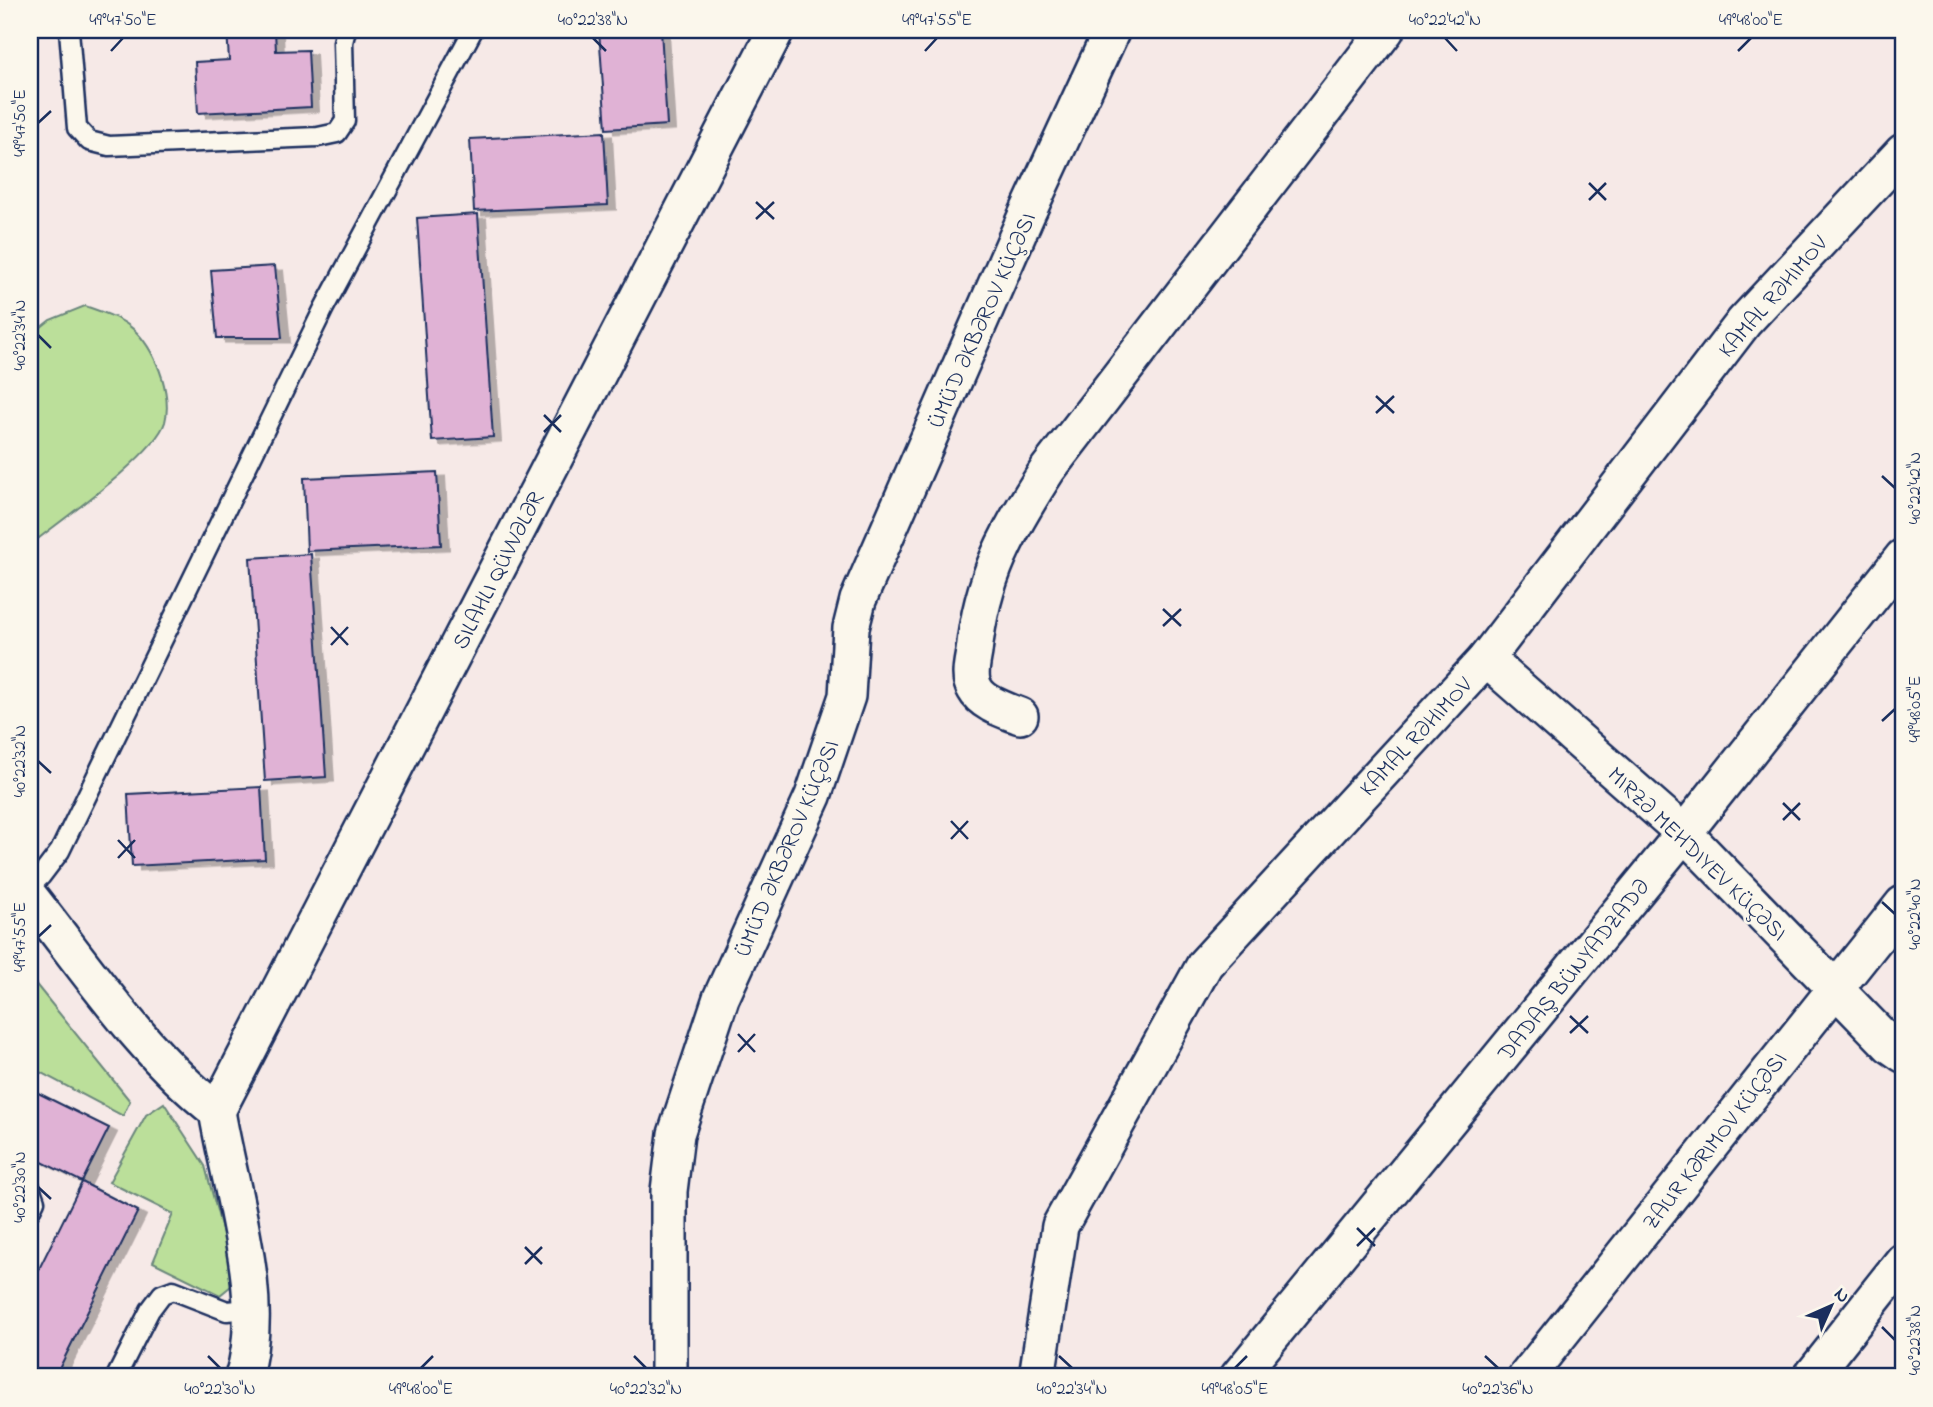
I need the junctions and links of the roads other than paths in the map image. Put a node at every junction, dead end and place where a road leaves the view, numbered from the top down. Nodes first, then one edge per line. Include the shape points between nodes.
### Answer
1 (69, 30) edge
2 (346, 30) edge
3 (473, 30) edge
4 (776, 30) edge
5 (1112, 30) edge
6 (1387, 30) edge
7 (1903, 152) edge
8 (1903, 557) edge
9 (1486, 659) junction
10 (1020, 716) dead end
11 (1684, 833) junction
12 (30, 886) edge
13 (30, 897) edge
14 (1903, 904) edge
15 (1836, 987) junction
16 (1903, 1054) edge
17 (217, 1111) junction
18 (30, 1187) edge
19 (30, 1211) edge
20 (1903, 1261) edge
21 (251, 1309) junction
22 (116, 1377) edge
23 (243, 1377) edge
24 (669, 1377) edge
25 (1037, 1377) edge
26 (1238, 1377) edge
27 (1526, 1377) edge
28 (1811, 1377) edge

1 - 2 lane via 77,128 89,141 108,145 337,133 345,121
3 - 12 lane via 324,308 60,851
4 - 17 street
5 - 24 street, ÜMÜD ƏKBƏROV KÜÇƏSI via 858,600 851,628 847,696 817,783 722,998 698,1065 676,1134 668,1191
6 - 10 street via 1048,468 1007,536 978,618 971,679 986,701
7 - 9 street, KAMAL RƏHIMOV via 1744,322
8 - 11 street, DADAŞ BÜNYADZADƏ
9 - 11 street, MIRZƏ MEHDIYEV KÜÇƏSI
9 - 25 street, KAMAL RƏHIMOV via 1205,964 1060,1226
11 - 15 street, MIRZƏ MEHDIYEV KÜÇƏSI
11 - 26 street, DADAŞ BÜNYADZADƏ
13 - 17 street via 152,1051 188,1089
14 - 15 street, ZAUR KƏRIMOV KÜÇƏSI
15 - 16 street, MIRZƏ MEHDIYEV KÜÇƏSI
15 - 27 street, ZAUR KƏRIMOV KÜÇƏSI
17 - 21 street via 243,1239
18 - 19 lane via 35,1201
20 - 28 street
21 - 22 lane via 228,1311 173,1290 162,1294
21 - 23 street

